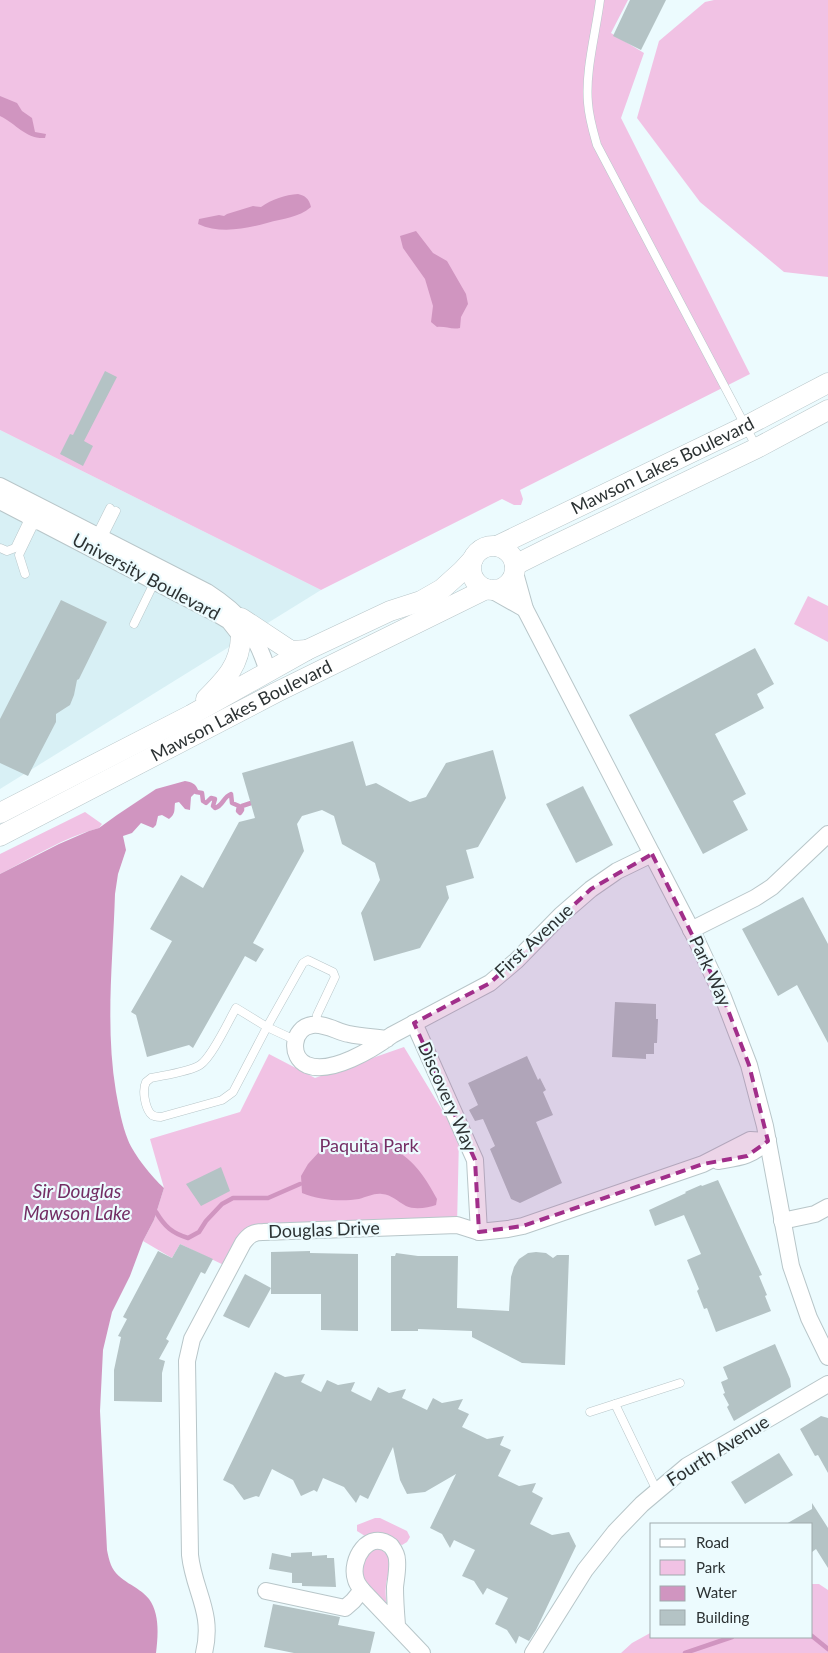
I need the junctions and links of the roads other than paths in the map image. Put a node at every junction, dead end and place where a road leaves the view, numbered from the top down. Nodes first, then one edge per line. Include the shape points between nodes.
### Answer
1 (600, 0) edge
2 (828, 383) edge
3 (828, 410) edge
4 (746, 426) junction
5 (758, 448) junction
6 (0, 487) edge
7 (0, 501) edge
8 (113, 510) dead end
9 (33, 521) junction
10 (99, 538) junction
11 (496, 546) junction
12 (0, 548) edge
13 (473, 559) junction
14 (515, 569) junction
15 (25, 574) dead end
16 (155, 581) junction
17 (489, 590) junction
18 (525, 609) junction
19 (134, 624) dead end
20 (241, 627) junction
21 (307, 650) junction
22 (268, 672) junction
23 (277, 692) junction
24 (191, 715) junction
25 (0, 813) edge
26 (828, 834) edge
27 (0, 836) edge
28 (652, 854) junction
29 (692, 930) junction
30 (414, 1023) junction
31 (316, 1024) junction
32 (267, 1026) junction
33 (387, 1039) junction
34 (295, 1040) junction
35 (768, 1141) junction
36 (828, 1207) edge
37 (782, 1221) junction
38 (480, 1232) junction
39 (828, 1357) edge
40 (680, 1383) dead end
41 (828, 1384) edge
42 (615, 1404) junction
43 (590, 1412) dead end
44 (657, 1491) junction
45 (362, 1590) junction
46 (266, 1591) dead end
47 (397, 1625) junction
48 (204, 1653) edge
49 (422, 1653) edge
50 (533, 1653) edge

1 - 4 lane via 592,45 588,102 597,145
2 - 4 street, Mawson Lakes Boulevard
3 - 5 street, Mawson Lakes Boulevard
4 - 5 lane
4 - 11 street, Mawson Lakes Boulevard
5 - 14 street, Mawson Lakes Boulevard via 548,548
6 - 9 lane via 7,496 32,508
6 - 10 street, University Boulevard
7 - 9 street, University Boulevard
8 - 10 lane
9 - 12 lane via 27,523 15,548 6,551
9 - 15 lane via 19,555
9 - 16 street, University Boulevard
10 - 20 street, University Boulevard via 206,592 223,603
11 - 13 street via 482,548
11 - 14 street via 509,553
13 - 17 street via 471,573 474,580
13 - 21 street, Mawson Lakes Boulevard via 442,589 421,601 390,611
14 - 17 street via 507,585
14 - 18 street, Park Way
16 - 19 lane
16 - 20 street, University Boulevard
17 - 18 street
17 - 23 street, Mawson Lakes Boulevard
18 - 28 street, Park Way
20 - 21 street via 291,650
20 - 22 street, University Boulevard via 250,632
20 - 24 street via 238,658 226,679
21 - 22 street, Mawson Lakes Boulevard
22 - 23 street
22 - 24 street, Mawson Lakes Boulevard
23 - 27 street, Mawson Lakes Boulevard
24 - 25 street, Mawson Lakes Boulevard
26 - 29 street via 772,887
28 - 29 street, Park Way
28 - 30 street, First Avenue via 617,871 591,889 490,982
29 - 35 street, Park Way via 738,1032
30 - 33 street, First Avenue
30 - 38 street, Discovery Way via 475,1160
31 - 32 lane via 335,977 333,972 308,960
31 - 33 street via 359,1036
31 - 34 street via 302,1029
32 - 32 lane via 229,1096 162,1117 150,1112 143,1090 146,1082 203,1063 236,1008
32 - 34 lane
33 - 34 street, First Avenue via 343,1062 322,1067 300,1059
35 - 37 street, Park Way
35 - 38 street, Douglas Drive via 747,1156 703,1164 523,1226
36 - 37 street via 815,1214
37 - 39 street, Park Way via 799,1290
38 - 48 street, Douglas Drive via 456,1225 263,1232 251,1234 243,1243 192,1339 187,1361 190,1555 207,1618
40 - 42 lane
41 - 44 street, Fourth Avenue via 687,1466
42 - 43 lane
42 - 44 lane
44 - 50 street, Fourth Avenue via 599,1551
45 - 46 street via 345,1608
45 - 47 street
45 - 47 street via 354,1572 358,1553 374,1541 390,1546 397,1560
47 - 49 street

